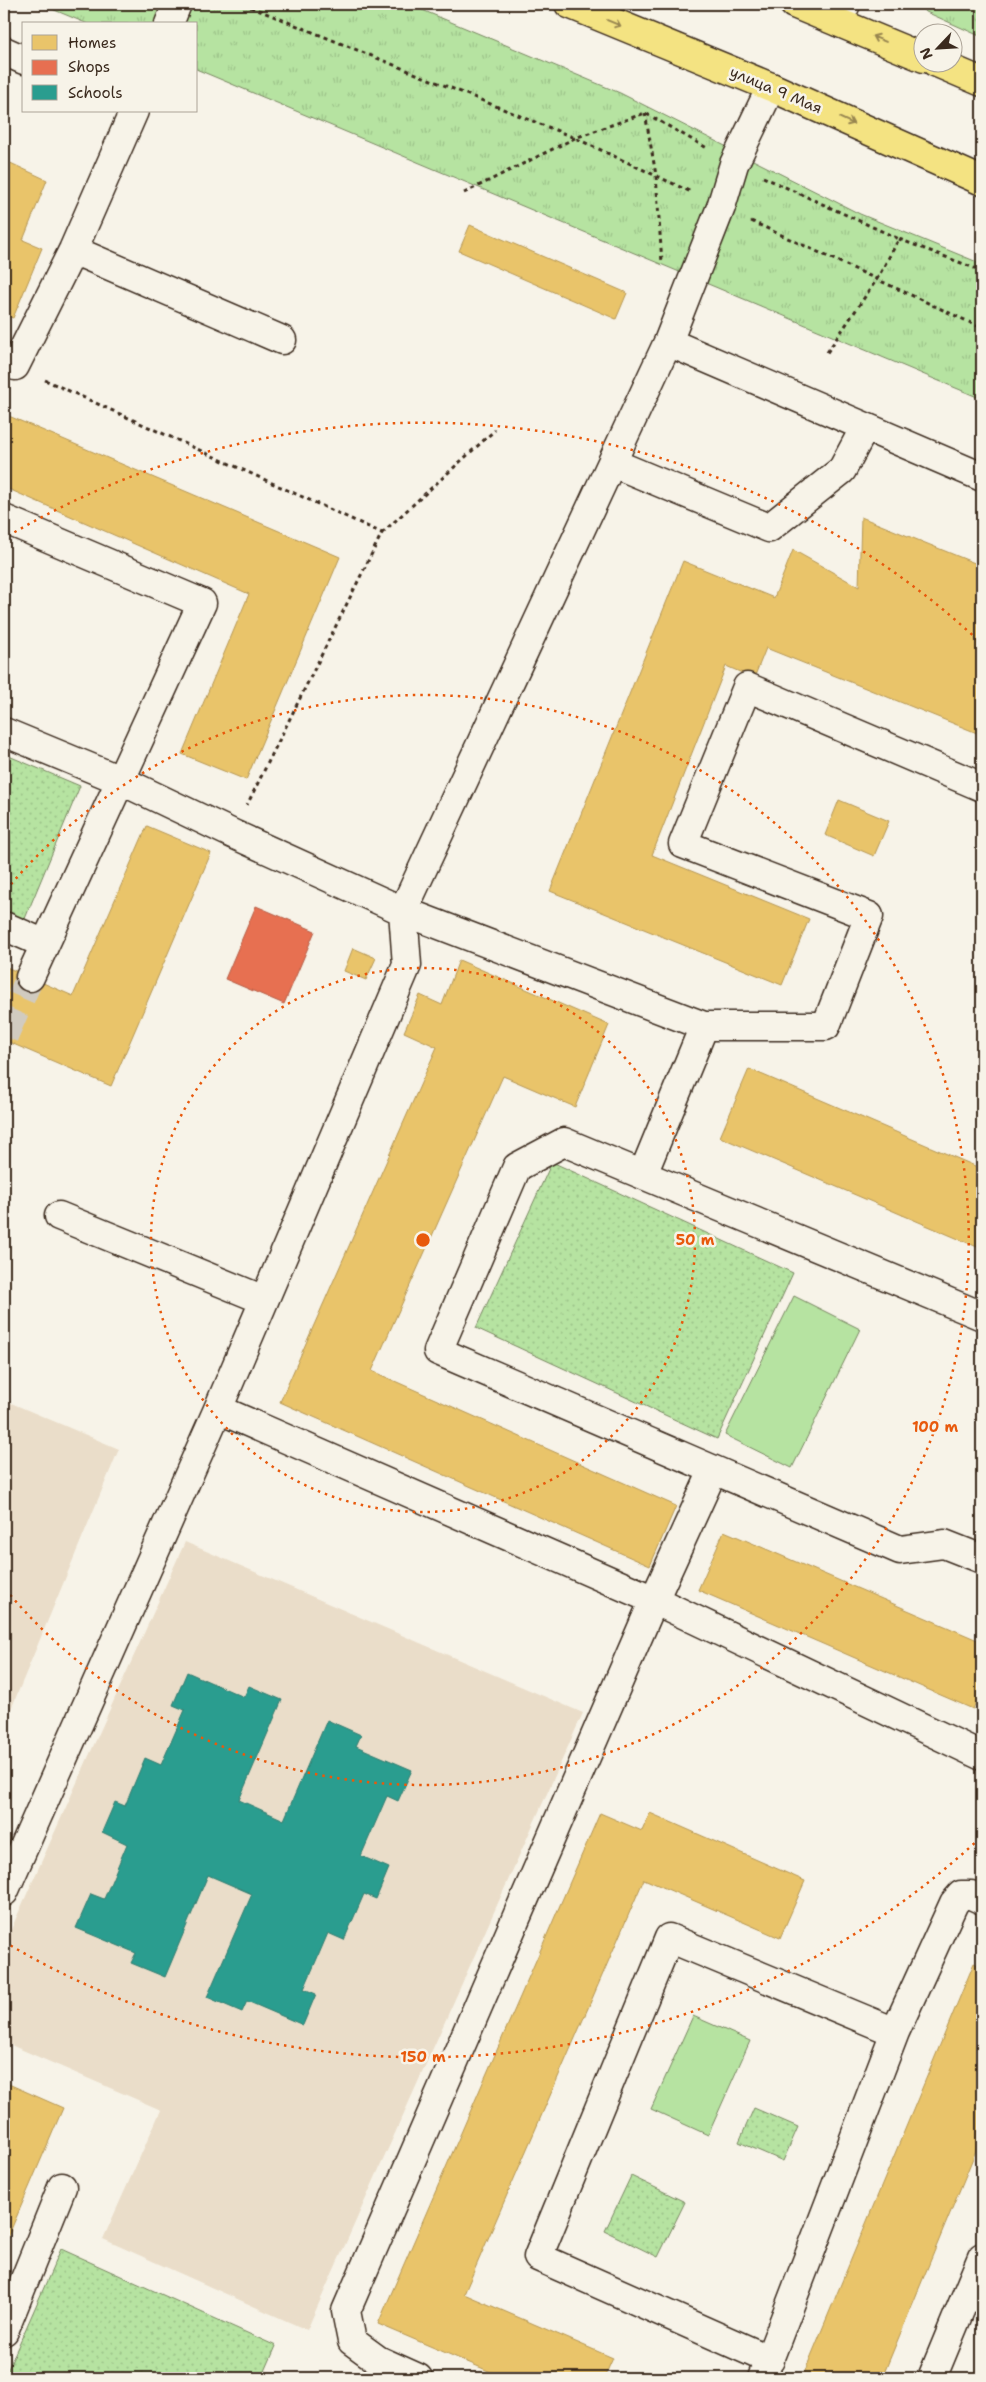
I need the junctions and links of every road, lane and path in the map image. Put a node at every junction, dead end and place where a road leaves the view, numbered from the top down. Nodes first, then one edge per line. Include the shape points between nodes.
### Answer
1 (177, 4) edge
2 (243, 4) edge
3 (569, 4) edge
4 (794, 4) edge
5 (842, 13) edge
6 (170, 22) edge
7 (4, 51) edge
8 (914, 53) edge
9 (22, 59) edge
10 (958, 72) edge
11 (982, 82) edge
12 (771, 87) junction
13 (134, 112) edge
14 (645, 113) dead end
15 (656, 175) junction
16 (982, 181) edge
17 (721, 207) junction
18 (898, 239) dead end
19 (74, 250) junction
20 (663, 269) dead end
21 (982, 271) edge
22 (982, 328) edge
23 (282, 340) dead end
24 (668, 342) junction
25 (9, 363) edge
26 (865, 427) junction
27 (495, 430) dead end
28 (613, 463) junction
29 (982, 477) edge
30 (4, 519) edge
31 (382, 533) junction
32 (4, 732) edge
33 (120, 780) junction
34 (982, 787) edge
35 (233, 834) junction
36 (404, 911) junction
37 (4, 926) edge
38 (44, 944) junction
39 (30, 977) tunnel mouth
40 (704, 1026) junction
41 (643, 1174) junction
42 (59, 1216) dead end
43 (264, 1300) junction
44 (982, 1316) edge
45 (218, 1409) junction
46 (713, 1471) junction
47 (982, 1559) edge
48 (654, 1600) junction
49 (982, 1756) edge
50 (4, 1892) edge
51 (982, 1900) edge
52 (895, 2032) junction
53 (62, 2187) dead end
54 (982, 2256) edge
55 (4, 2331) edge
56 (374, 2369) edge
57 (766, 2369) edge
58 (418, 2378) edge
59 (932, 2378) edge

1 - 6 lane
2 - 15 path via 575,138
3 -> 12 main road, улица 9 Мая
4 - 5 main road
8 -> 5 main road
7 - 9 lane
10 - 11 main road
12 -> 16 main road, улица 9 Мая
12 - 17 lane via 734,164
13 - 19 lane
14 - 15 path
15 - 17 path
15 - 20 path
17 - 22 path
17 - 24 lane
18 - 21 path
19 - 23 lane
19 - 25 lane
24 - 26 lane
24 - 28 lane
25 - 31 path
26 - 28 lane via 842,470 769,528
26 - 29 lane
27 - 31 path
28 - 36 lane
30 - 33 lane via 202,603
31 - 35 path
32 - 33 lane
33 - 35 lane
33 - 38 lane
34 - 40 lane via 748,687 683,844 870,916 826,1026
35 - 36 lane
36 - 40 lane
36 - 43 lane via 407,964
37 - 38 lane
38 - 39 lane
40 - 41 lane
41 - 44 lane
41 - 46 lane via 564,1142 517,1167 438,1351
42 - 43 lane
43 - 45 lane
45 - 48 lane
45 - 50 lane
46 - 47 lane via 900,1550 944,1544
46 - 48 lane
48 - 49 lane
48 - 56 lane via 346,2311 352,2341
51 - 52 lane via 961,1895 954,1903
52 - 57 lane
52 - 57 lane via 669,1938 538,2257
53 - 55 lane
54 - 59 lane
56 - 58 lane

